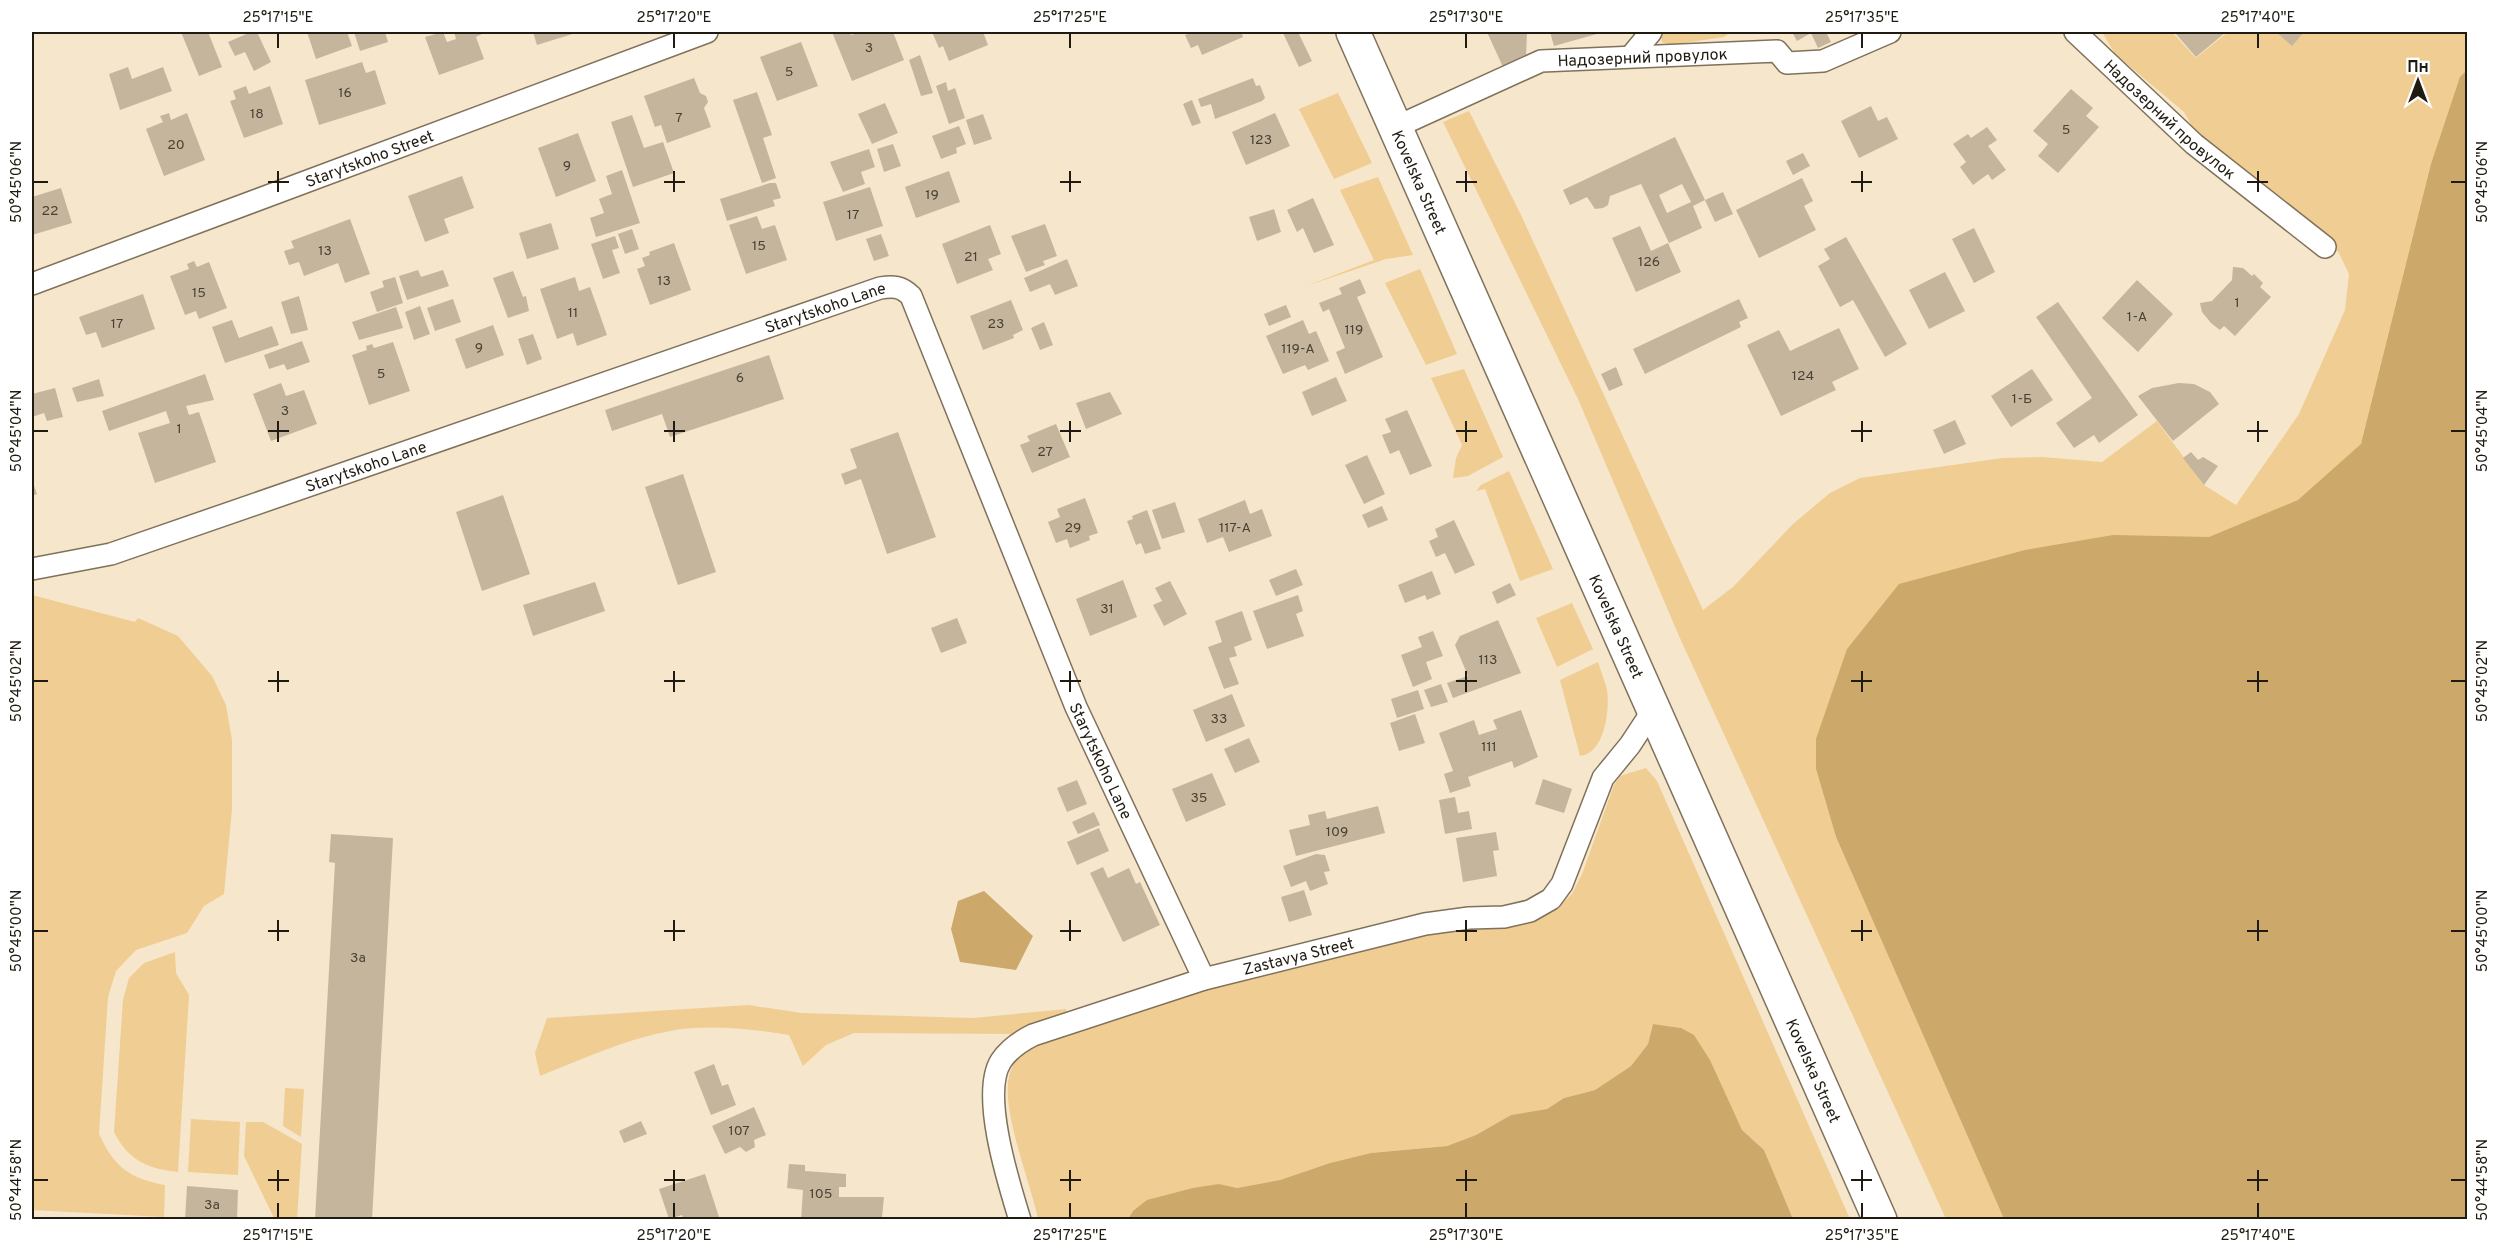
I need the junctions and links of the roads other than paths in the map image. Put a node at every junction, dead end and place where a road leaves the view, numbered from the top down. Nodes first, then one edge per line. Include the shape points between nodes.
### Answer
1 (707, 32) edge
2 (1353, 32) edge
3 (1651, 32) edge
4 (1890, 32) edge
5 (2075, 32) edge
6 (1632, 56) junction
7 (1396, 127) junction
8 (2325, 247) dead end
9 (32, 284) edge
10 (32, 569) edge
11 (1654, 707) junction
12 (1204, 979) junction
13 (1020, 1220) edge
14 (1880, 1220) edge

1 - 9 street, Starytskoho Street
2 - 7 main road, Kovelska Street
3 - 6 street
4 - 6 street, Надозерний провулок via 1823,61 1787,63 1777,51
5 - 8 street, Надозерний провулок via 2194,144
6 - 7 street, Надозерний провулок via 1541,61
7 - 11 main road, Kovelska Street
10 - 12 street, Starytskoho Lane via 111,554 880,288 904,289 911,296 1076,707
11 - 12 street, Zastavya Street via 1603,778 1562,884 1551,899 1504,917 1425,924
11 - 14 main road, Kovelska Street
12 - 13 street, Zastavya Street via 1033,1035 1000,1062 994,1091 996,1126

